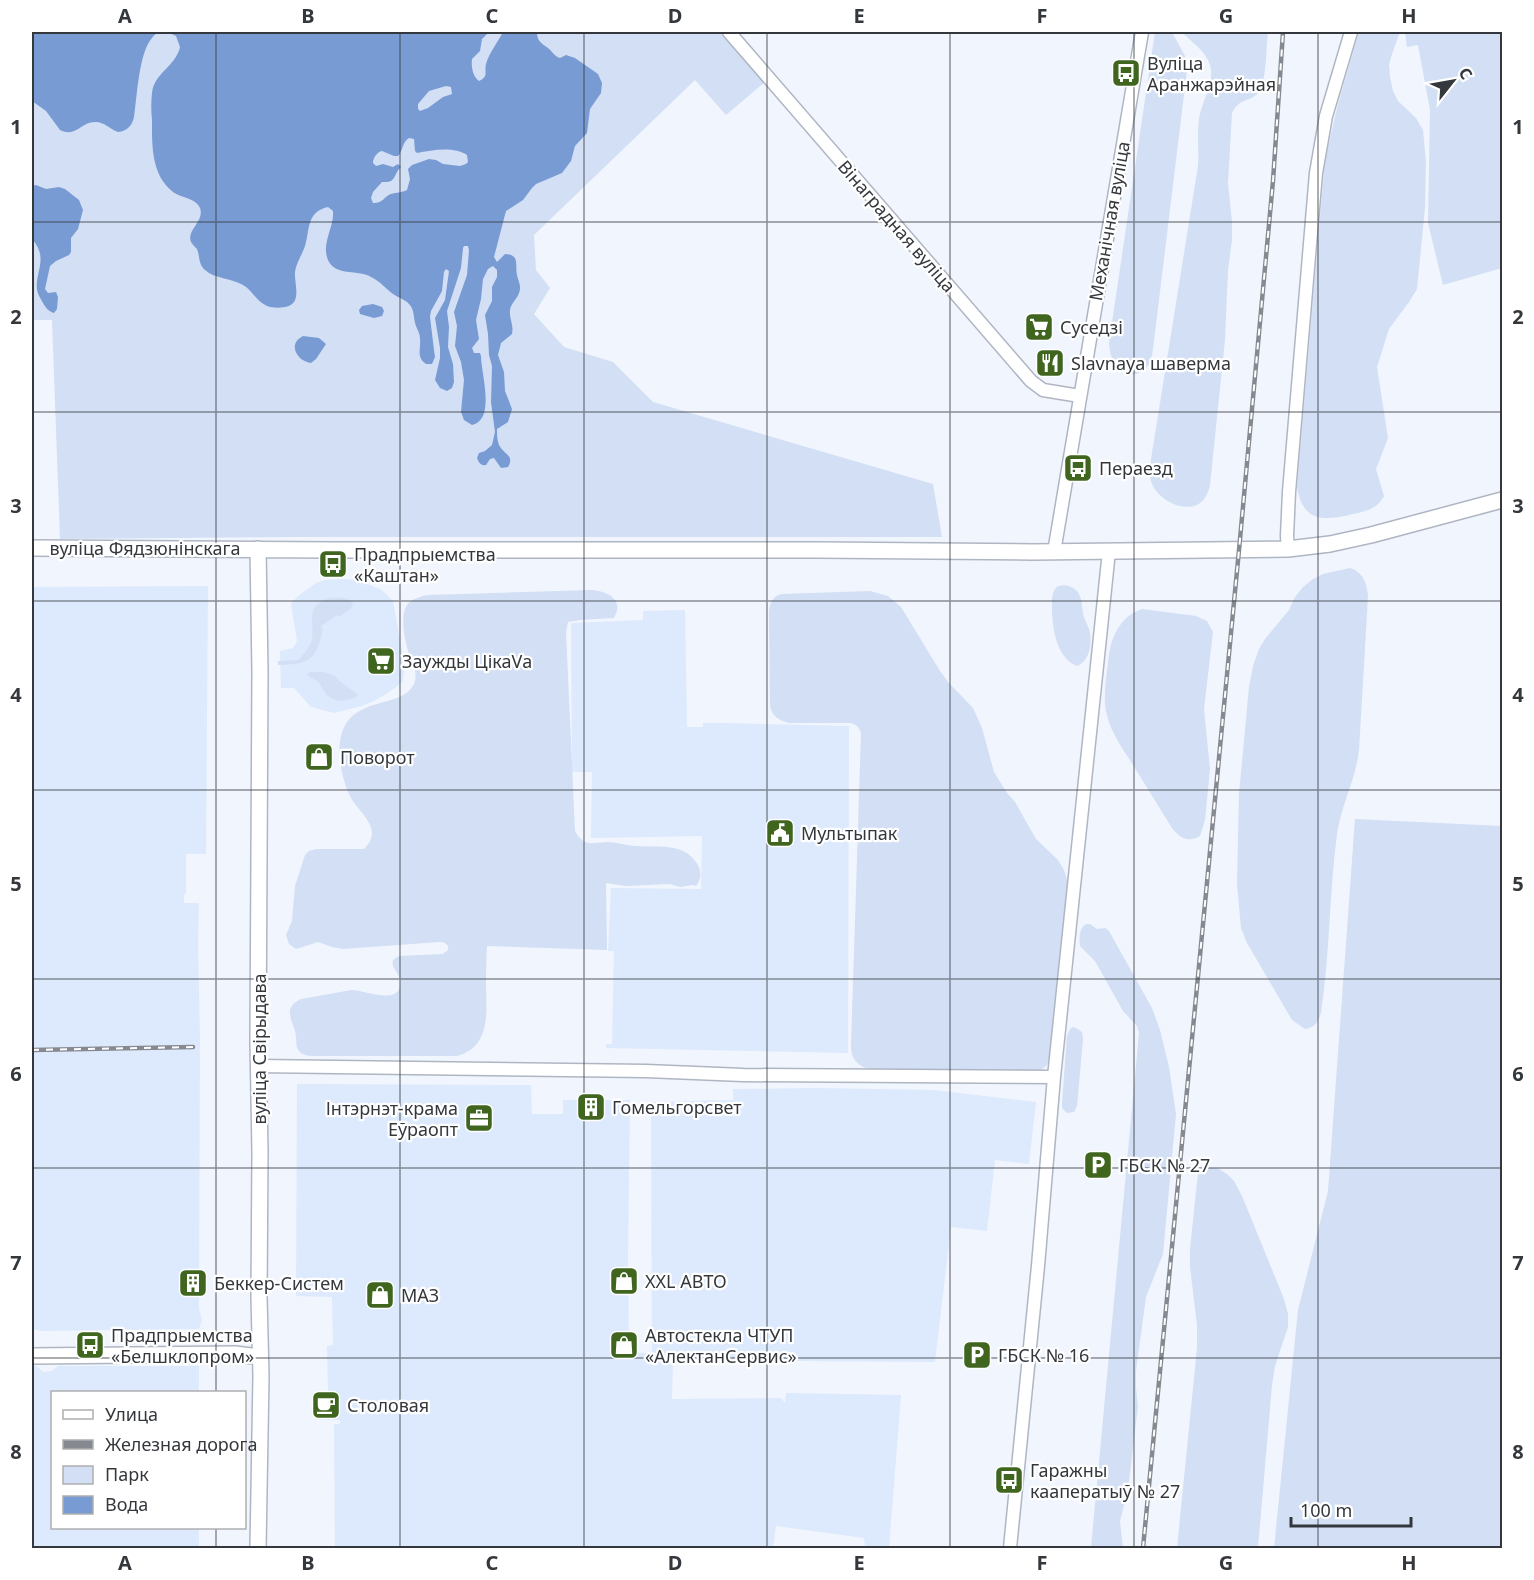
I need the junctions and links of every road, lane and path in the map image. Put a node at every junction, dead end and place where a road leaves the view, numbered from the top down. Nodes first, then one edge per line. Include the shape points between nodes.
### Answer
1 (729, 32) edge
2 (1142, 32) edge
3 (1351, 32) edge
4 (1080, 396) junction
5 (1503, 500) edge
6 (32, 548) edge
7 (258, 549) junction
8 (1288, 549) junction
9 (1109, 551) junction
10 (1054, 552) junction
11 (258, 1066) junction
12 (1054, 1077) junction
13 (32, 1356) edge
14 (260, 1357) junction
15 (258, 1548) edge
16 (1010, 1548) edge

1 - 4 street, Вінаградная вуліца via 1031,381 1043,390
2 - 4 street, Механічная вуліца
3 - 8 street via 1326,116 1316,173 1290,480
4 - 10 street, Механічная вуліца
5 - 8 main road, вуліца Фядзюнінскага via 1371,535
6 - 7 main road, вуліца Фядзюнінскага
7 - 10 main road, вуліца Фядзюнінскага
7 - 11 main road, вуліца Свірыдава
8 - 9 main road, вуліца Фядзюнінскага
9 - 10 main road, вуліца Фядзюнінскага
9 - 12 street
11 - 12 street
11 - 14 main road, вуліца Свірыдава
12 - 16 street
13 - 14 main road
14 - 15 main road, вуліца Свірыдава

